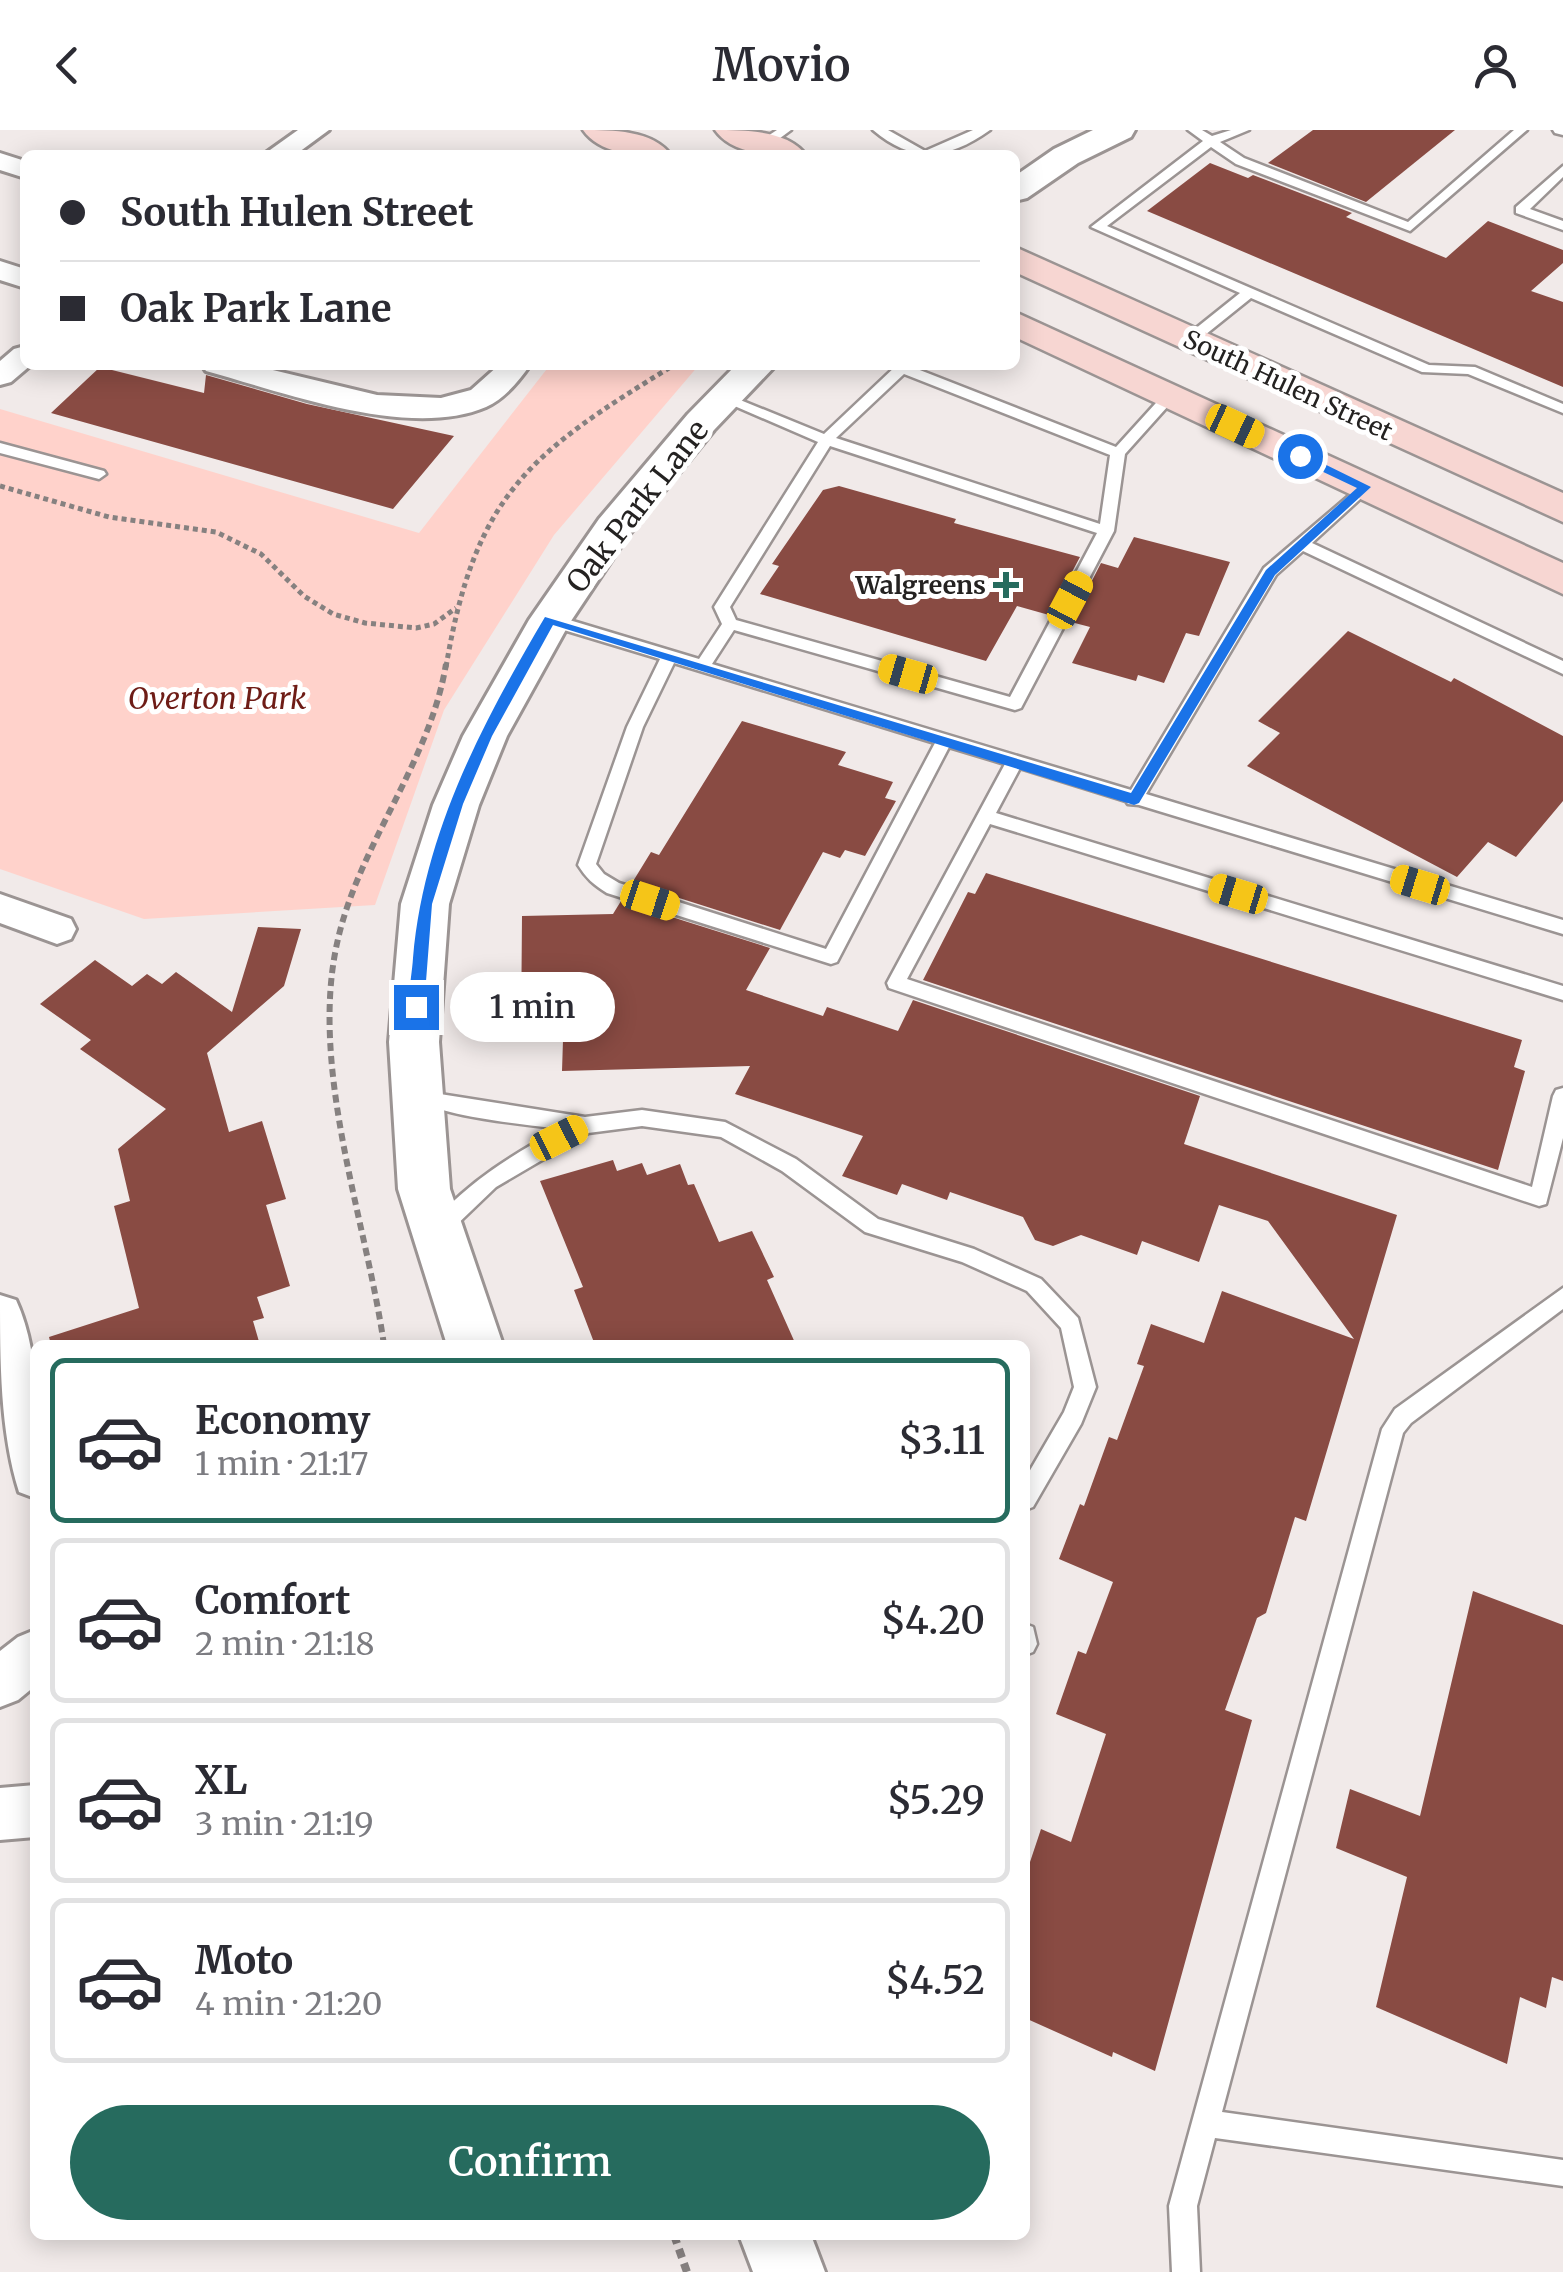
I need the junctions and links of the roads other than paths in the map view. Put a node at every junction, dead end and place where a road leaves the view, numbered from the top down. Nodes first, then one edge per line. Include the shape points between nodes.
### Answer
1 (316, 130) edge
2 (600, 130) edge
3 (732, 130) edge
4 (878, 130) edge
5 (984, 130) edge
6 (1072, 130) edge
7 (1118, 130) edge
8 (1194, 130) edge
9 (1243, 130) edge
10 (1521, 130) edge
11 (1211, 141) junction
12 (780, 143) edge
13 (285, 150) edge
14 (643, 150) edge
15 (915, 150) edge
16 (936, 150) edge
17 (1020, 156) edge
18 (1563, 170) edge
19 (1020, 188) edge
20 (1563, 226) edge
21 (1020, 260) edge
22 (1250, 292) junction
23 (1020, 325) edge
24 (1190, 340) junction
25 (20, 359) edge
26 (237, 370) edge
27 (511, 370) edge
28 (753, 370) edge
29 (900, 370) edge
30 (907, 370) edge
31 (0, 376) edge
32 (1170, 396) junction
33 (722, 398) junction
34 (1563, 409) edge
35 (826, 440) junction
36 (0, 448) edge
37 (1118, 454) junction
38 (99, 474) dead end
39 (1365, 487) junction
40 (1563, 509) edge
41 (1106, 531) junction
42 (1302, 544) junction
43 (1563, 580) edge
44 (550, 620) junction
45 (730, 624) junction
46 (669, 657) junction
47 (702, 667) junction
48 (1563, 668) edge
49 (944, 741) junction
50 (1014, 763) junction
51 (1134, 800) junction
52 (985, 816) junction
53 (0, 908) edge
54 (1563, 927) edge
55 (58, 929) dead end
56 (1563, 993) edge
57 (417, 1092) junction
58 (1563, 1096) edge
59 (584, 1125) junction
60 (438, 1231) junction
61 (1563, 1297) edge
62 (0, 1314) edge
63 (473, 1340) edge
64 (30, 1455) edge
65 (1030, 1491) edge
66 (30, 1658) edge
67 (0, 1682) edge
68 (30, 1811) edge
69 (0, 1814) edge
70 (1206, 2123) junction
71 (1563, 2173) edge
72 (777, 2240) edge
73 (788, 2272) edge
74 (1186, 2272) edge

1 - 13 street
2 - 14 main road
3 - 12 main road
4 - 15 lane
5 - 16 lane
6 - 17 street
7 - 19 street
8 - 11 lane
9 - 11 lane
10 - 11 lane via 1410,227 1240,162
11 - 22 lane via 1098,227
18 - 20 lane via 1522,210
21 - 24 main road, South Hulen Street
22 - 24 lane
22 - 34 lane via 1427,369 1470,370
23 - 32 main road, South Hulen Street
24 - 40 main road, South Hulen Street
25 - 31 street
26 - 27 street via 359,400 419,407 467,404 491,393
28 - 33 street, Oak Park Lane
29 - 35 lane
30 - 37 lane
32 - 37 lane
32 - 39 main road, South Hulen Street
33 - 35 lane
33 - 44 street, Oak Park Lane via 613,528
35 - 41 lane
35 - 45 lane via 722,607
36 - 38 lane
37 - 41 lane
39 - 42 lane
39 - 43 main road, South Hulen Street
41 - 45 lane via 1015,704
42 - 48 lane
42 - 51 lane via 1270,572
44 - 46 lane
44 - 57 street, Oak Park Lane via 485,736 425,904 414,1042
45 - 47 lane
46 - 47 lane
46 - 49 lane via 635,727 587,865 613,888 831,957
47 - 49 lane
49 - 50 lane
50 - 51 lane
50 - 52 lane
51 - 54 lane
52 - 56 lane
52 - 58 lane via 896,983 1539,1198
53 - 55 street
57 - 59 lane
57 - 60 street, Oak Park Lane via 424,1189
59 - 60 lane via 462,1200
59 - 65 lane via 642,1118 726,1130 872,1226 968,1255 1034,1285 1071,1324 1085,1387
60 - 63 street, Oak Park Lane
61 - 70 lane via 1396,1421
62 - 64 street
66 - 67 street
68 - 69 street
70 - 71 lane
70 - 74 lane via 1180,2220
72 - 73 street

